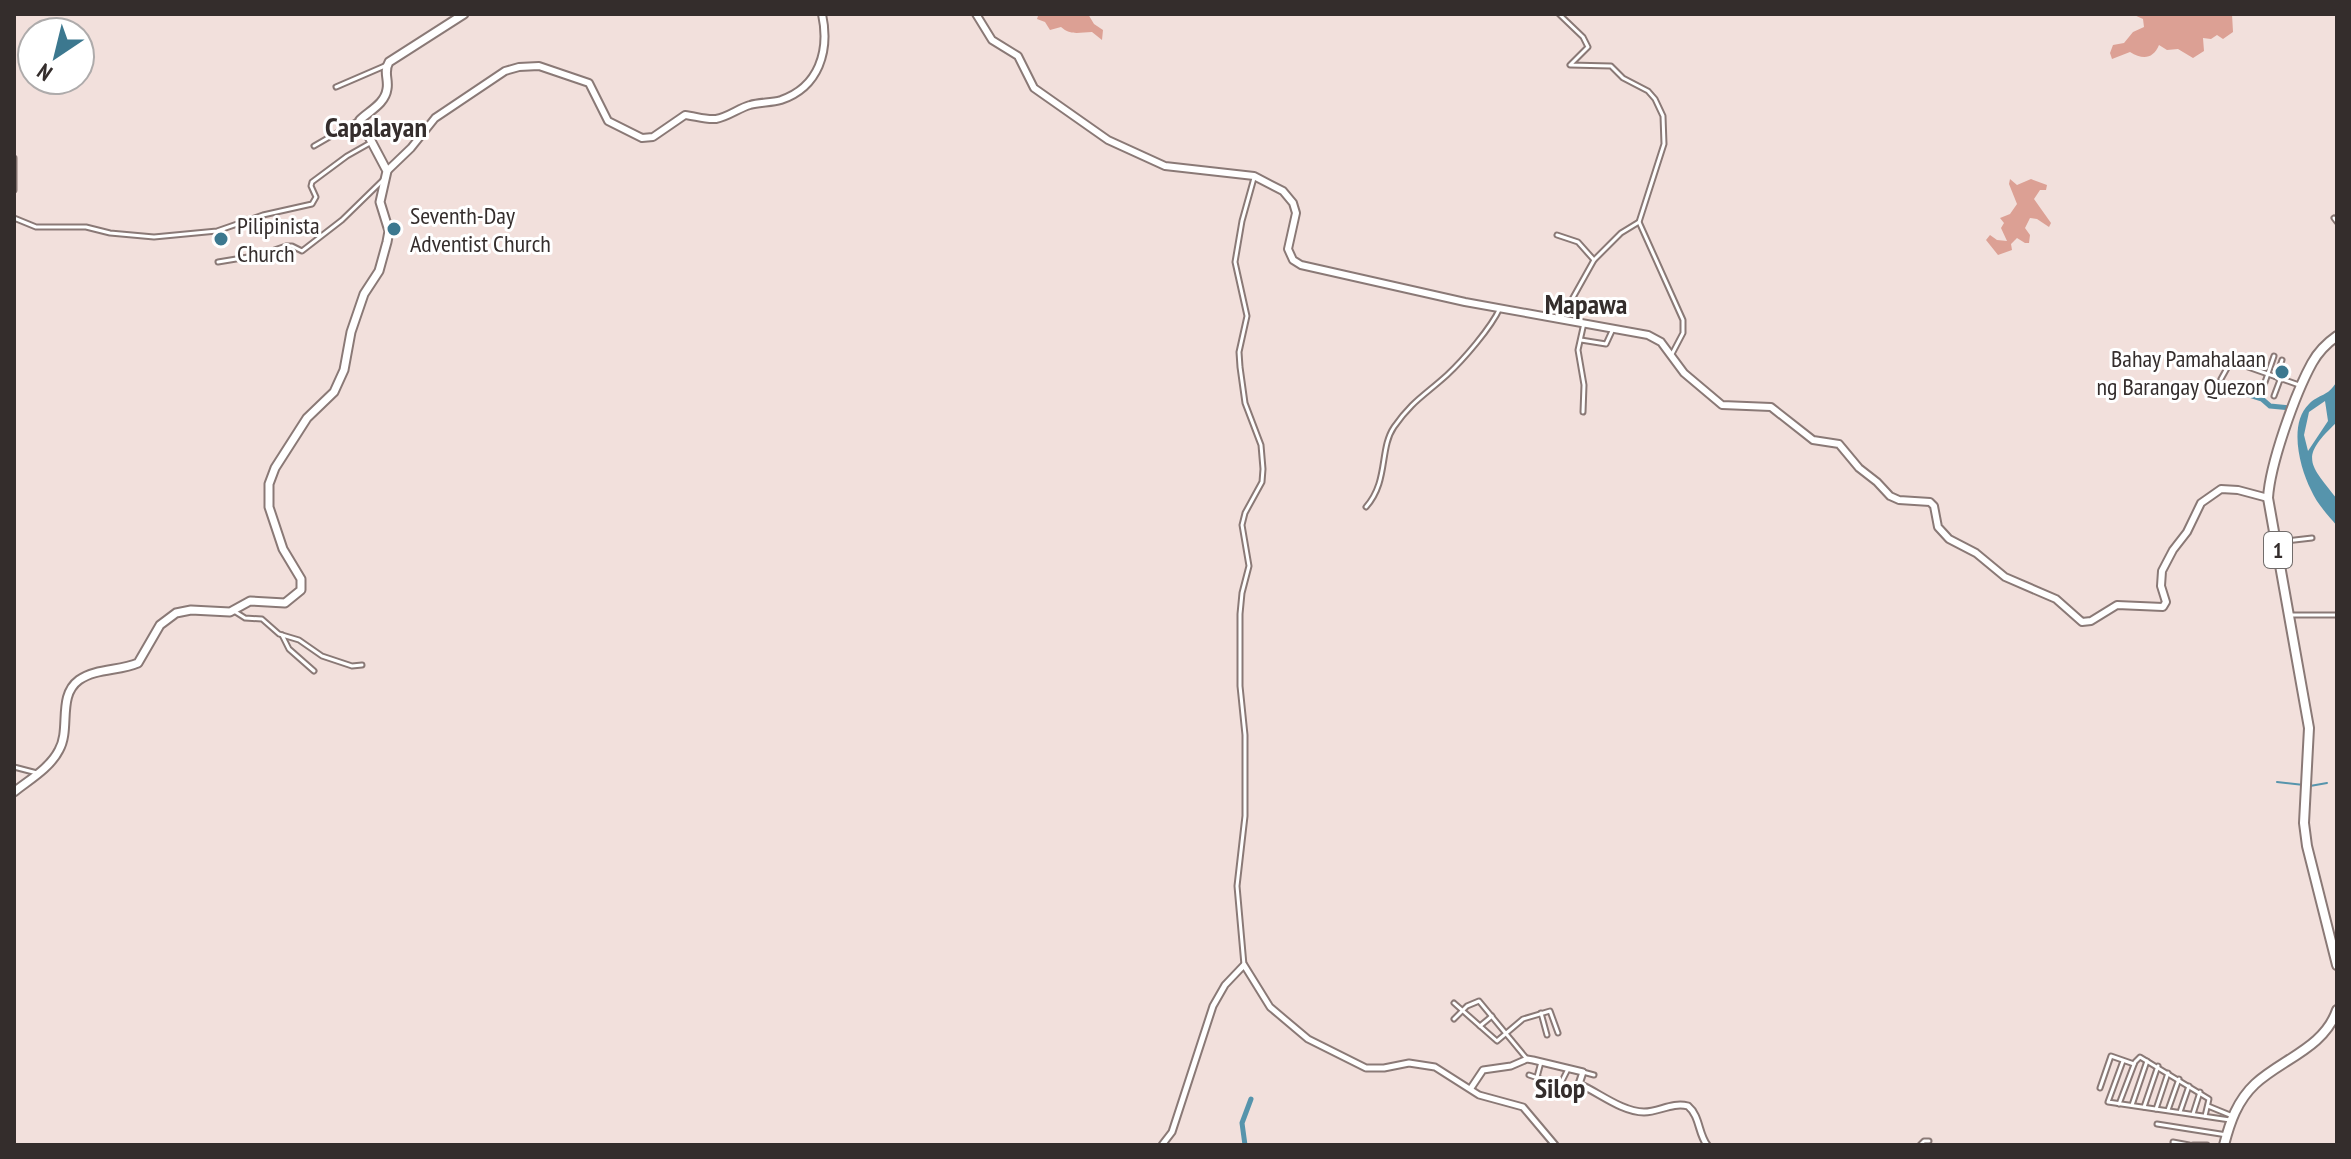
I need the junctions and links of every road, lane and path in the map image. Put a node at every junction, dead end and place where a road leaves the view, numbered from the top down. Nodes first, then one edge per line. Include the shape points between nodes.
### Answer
1 (464, 14) edge
2 (822, 14) edge
3 (976, 14) edge
4 (1559, 14) edge
5 (387, 65) junction
6 (336, 87) dead end
7 (360, 120) junction
8 (314, 146) dead end
9 (373, 148) junction
10 (14, 158) edge
11 (385, 167) junction
12 (1254, 176) junction
13 (383, 180) junction
14 (14, 190) edge
15 (14, 218) edge
16 (1639, 222) junction
17 (1557, 235) dead end
18 (1594, 260) junction
19 (218, 262) dead end
20 (1500, 308) junction
21 (1561, 319) junction
22 (1584, 323) junction
23 (1613, 328) junction
24 (2337, 336) edge
25 (1581, 340) junction
26 (1671, 355) junction
27 (2274, 356) dead end
28 (2282, 360) dead end
29 (2268, 374) junction
30 (2278, 378) junction
31 (2221, 379) dead end
32 (2302, 386) junction
33 (2263, 388) dead end
34 (2274, 396) dead end
35 (1583, 412) dead end
36 (2268, 498) junction
37 (1366, 507) dead end
38 (2312, 538) dead end
39 (2277, 542) junction
40 (234, 611) junction
41 (2288, 615) junction
42 (2337, 615) edge
43 (282, 635) junction
44 (362, 665) dead end
45 (314, 671) dead end
46 (14, 767) edge
47 (37, 773) junction
48 (15, 790) edge
49 (2335, 951) edge
50 (1244, 965) junction
51 (2337, 965) edge
52 (1454, 1003) dead end
53 (1463, 1010) junction
54 (2337, 1010) edge
55 (1541, 1013) junction
56 (1492, 1016) junction
57 (1454, 1019) dead end
58 (1555, 1024) junction
59 (1480, 1026) junction
60 (1545, 1026) junction
61 (1558, 1033) dead end
62 (1507, 1034) junction
63 (1547, 1035) dead end
64 (1527, 1059) junction
65 (2123, 1061) junction
66 (2147, 1061) junction
67 (1541, 1062) junction
68 (2134, 1064) junction
69 (2158, 1066) junction
70 (1568, 1069) junction
71 (1583, 1072) junction
72 (2168, 1073) junction
73 (1529, 1075) dead end
74 (1594, 1075) dead end
75 (1537, 1077) junction
76 (2179, 1079) junction
77 (1579, 1084) junction
78 (1560, 1085) junction
79 (2189, 1086) junction
80 (1471, 1088) junction
81 (2100, 1088) dead end
82 (2200, 1092) junction
83 (2119, 1104) junction
84 (2132, 1105) junction
85 (2208, 1106) junction
86 (2144, 1107) junction
87 (2156, 1109) junction
88 (2168, 1111) junction
89 (2180, 1112) junction
90 (2193, 1114) junction
91 (2205, 1116) junction
92 (2227, 1117) junction
93 (2157, 1124) dead end
94 (2226, 1140) edge
95 (1929, 1141) dead end
96 (2173, 1142) dead end
97 (1162, 1145) edge
98 (1555, 1145) edge
99 (1707, 1145) edge
100 (1920, 1145) edge
101 (2191, 1145) edge
102 (2207, 1145) edge

1 - 5 main road
2 - 11 main road via 822,53 813,79 782,99 716,119 685,115 646,139 608,121 589,83 539,66 519,67 501,73 435,118 411,148
3 - 12 main road via 992,40 1018,56 1034,88 1104,138 1169,167
4 - 16 street via 1588,47 1571,66 1613,67 1652,95 1662,110 1664,144
5 - 6 street
5 - 7 main road via 386,94
7 - 8 street
7 - 9 main road
9 - 11 main road
9 - 15 street via 347,156 312,182 312,204 214,231 145,237 86,227 36,227
10 - 14 street
11 - 13 main road
12 - 20 main road via 1278,187 1293,203 1296,213 1287,244 1301,265
12 - 50 street via 1235,257 1247,320 1240,367 1263,469 1242,525 1249,566 1240,614 1245,816 1237,886
13 - 19 street via 302,251 286,246
13 - 40 main road via 380,206 389,231 387,242 351,332 341,377 334,392 307,418 269,484 269,507 301,590 285,603 250,601
16 - 18 street
16 - 26 street via 1683,320 1683,333
17 - 18 street via 1578,242
18 - 21 street
20 - 21 main road
20 - 37 street via 1486,334 1419,396 1392,430 1378,489
21 - 22 main road
22 - 23 main road
22 - 25 street
23 - 25 street via 1606,344
23 - 26 main road via 1653,337
24 - 32 highway, 1 via 2324,346
25 - 35 street
26 - 36 main road via 1722,405 1771,407 1810,439 1842,446 1893,497 1930,502 1938,527 1949,539 2005,577 2056,599 2082,622 2117,605 2163,607 2162,571 2198,507 2215,491
27 - 29 street
28 - 30 street
29 - 30 street
29 - 31 street via 2231,361
29 - 33 street
30 - 32 street
30 - 34 street
32 - 36 highway, 1 via 2272,469
36 - 39 highway, 1
38 - 39 street
39 - 41 highway, 1
40 - 43 street via 262,619
40 - 47 main road via 173,614 155,632 138,663 77,682 68,695 62,745
41 - 42 street
41 - 49 highway, 1 via 2309,728 2307,846
43 - 44 street via 322,656
43 - 45 street via 289,649
46 - 47 street
47 - 48 main road
49 - 51 highway, 1
50 - 80 street via 1270,1007 1308,1039 1366,1068 1424,1063
50 - 97 street via 1213,1006 1172,1132
52 - 53 street
53 - 56 street via 1478,1000
53 - 57 street
53 - 59 street
54 - 92 highway via 2324,1033 2252,1086
55 - 58 street via 1551,1012
55 - 60 street
55 - 62 street via 1523,1019
56 - 59 street
56 - 62 street
58 - 60 street
58 - 61 street
59 - 62 street via 1497,1042
60 - 63 street
62 - 64 street
64 - 67 street
64 - 80 street via 1486,1069
65 - 68 street
65 - 81 street via 2111,1057
65 - 83 street via 2107,1101
66 - 68 street via 2138,1058
66 - 69 street
66 - 84 street
67 - 70 street
67 - 75 street
68 - 83 street
69 - 72 street
69 - 86 street
70 - 71 street
70 - 78 street
71 - 74 street
71 - 77 street
72 - 76 street
72 - 87 street
73 - 75 street
75 - 78 street
76 - 79 street
76 - 88 street
77 - 78 street via 1574,1090
77 - 99 street via 1641,1112 1688,1106
79 - 82 street
79 - 89 street
80 - 98 street via 1482,1097 1523,1107
82 - 85 street via 2210,1099
82 - 90 street
83 - 84 street
84 - 86 street
85 - 91 street
85 - 92 street
86 - 87 street
87 - 88 street
88 - 89 street
89 - 90 street
90 - 91 street
91 - 92 street
92 - 94 highway
93 - 94 street
95 - 100 street
96 - 101 street
101 - 102 street

